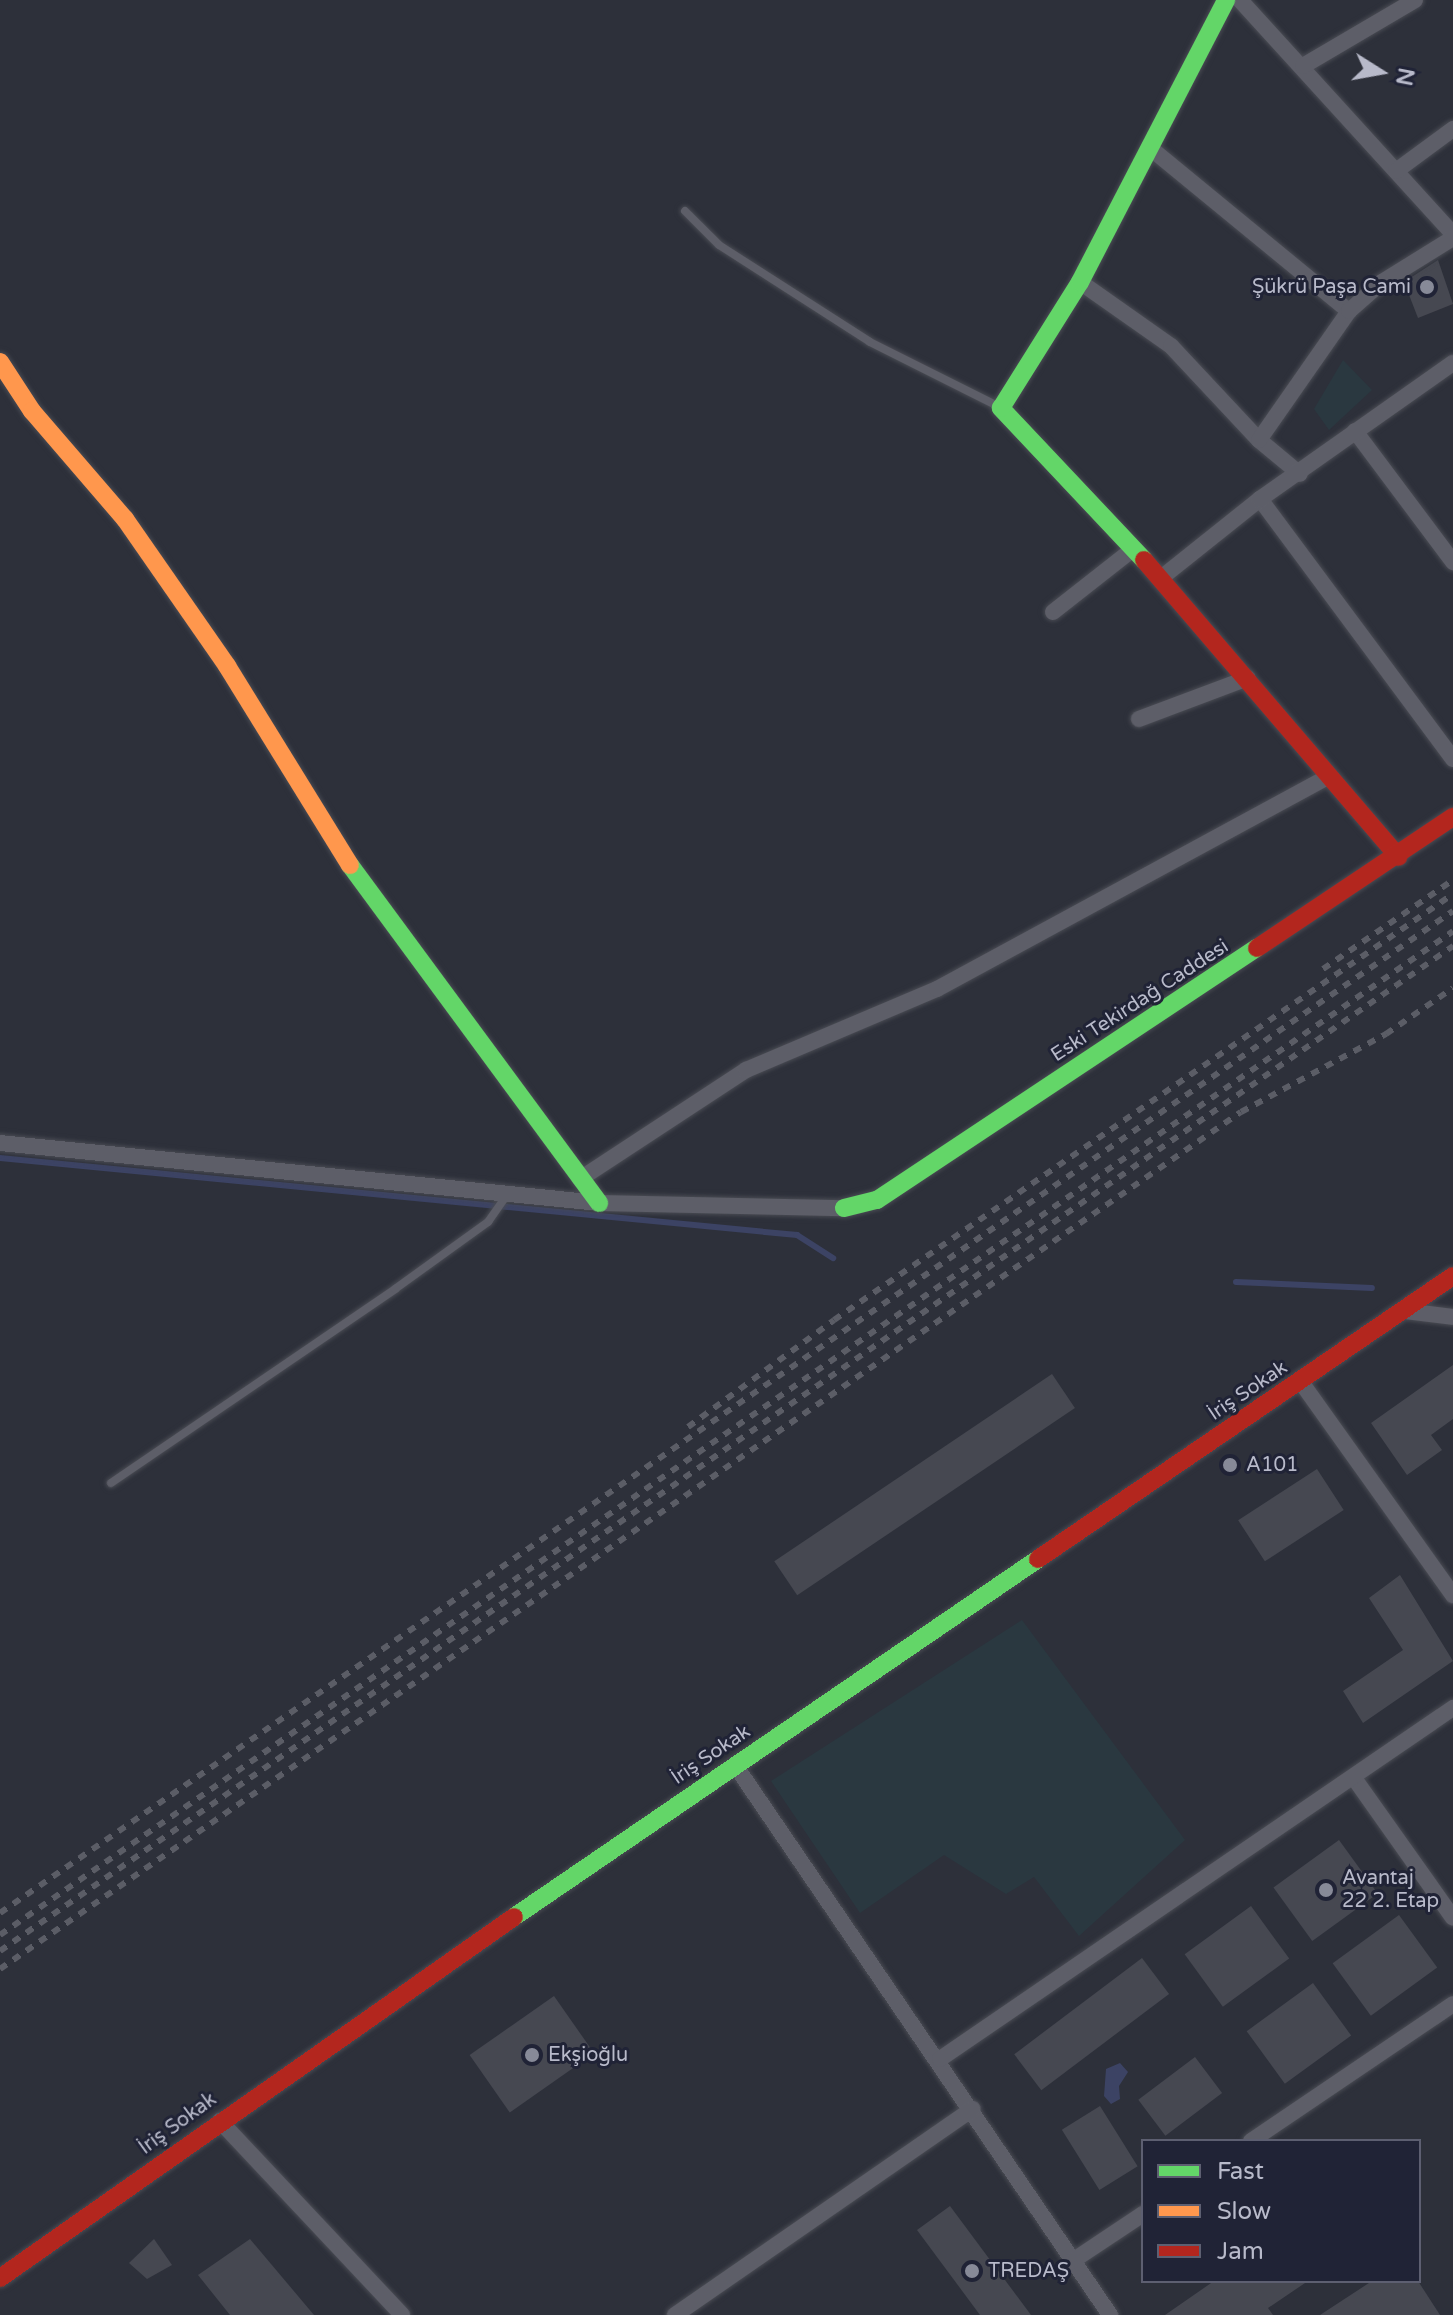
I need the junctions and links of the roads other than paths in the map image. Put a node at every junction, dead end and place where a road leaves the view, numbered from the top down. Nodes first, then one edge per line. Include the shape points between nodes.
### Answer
1 (1226, 0) edge
2 (1240, 0) edge
3 (1415, 0) edge
4 (1303, 66) junction
5 (1453, 129) edge
6 (1149, 147) junction
7 (1396, 171) junction
8 (685, 211) dead end
9 (1453, 236) edge
10 (1080, 282) junction
11 (1349, 311) junction
12 (0, 362) edge
13 (1453, 363) edge
14 (1001, 408) junction
15 (1355, 431) junction
16 (1259, 440) junction
17 (1300, 474) junction
18 (1260, 499) junction
19 (1133, 549) junction
20 (1453, 562) edge
21 (1161, 578) junction
22 (1053, 612) dead end
23 (1248, 678) junction
24 (1139, 719) dead end
25 (1453, 759) edge
26 (1328, 777) junction
27 (1453, 817) edge
28 (1399, 857) junction
29 (0, 1143) edge
30 (580, 1179) junction
31 (505, 1200) junction
32 (599, 1203) junction
33 (844, 1208) joint
34 (1453, 1276) edge
35 (1405, 1311) junction
36 (1453, 1317) edge
37 (1301, 1382) junction
38 (111, 1483) dead end
39 (1453, 1595) edge
40 (1453, 1708) edge
41 (735, 1765) junction
42 (1354, 1778) junction
43 (1453, 1918) edge
44 (1453, 2004) edge
45 (940, 2059) junction
46 (973, 2109) junction
47 (220, 2121) junction
48 (1254, 2139) edge
49 (1141, 2215) edge
50 (1074, 2260) junction
51 (0, 2278) edge
52 (402, 2315) edge
53 (675, 2315) edge
54 (1110, 2315) edge

1 - 6 street
2 - 4 street
3 - 4 street
4 - 7 street
5 - 7 street
6 - 10 street
6 - 11 street
7 - 9 street
8 - 14 lane via 719,245 870,342
9 - 11 street via 1382,282
10 - 14 street
10 - 16 street via 1171,346
11 - 16 street
12 - 30 street via 32,411 125,519 227,666 359,879
13 - 15 street
14 - 19 street
15 - 17 street
15 - 20 street
16 - 17 street
17 - 18 street
18 - 21 street
18 - 25 street
19 - 21 street
19 - 22 street
21 - 23 street
23 - 24 street
23 - 26 street
26 - 28 street
26 - 30 street via 937,989 746,1070
27 - 28 street, Eski Tekirdağ Caddesi
28 - 33 street, Eski Tekirdağ Caddesi via 877,1200
29 - 31 street
30 - 32 street
31 - 32 street
31 - 38 lane via 395,1289
32 - 33 street
34 - 35 street, İriş Sokak
35 - 36 street
35 - 37 street, İriş Sokak
37 - 39 street
37 - 41 street, İriş Sokak
40 - 42 street
41 - 45 street
41 - 47 street, İriş Sokak
42 - 43 street
42 - 45 street
44 - 48 street
45 - 46 street
46 - 50 street
46 - 53 street
47 - 51 street, İriş Sokak
47 - 52 street
49 - 50 street
50 - 54 street

